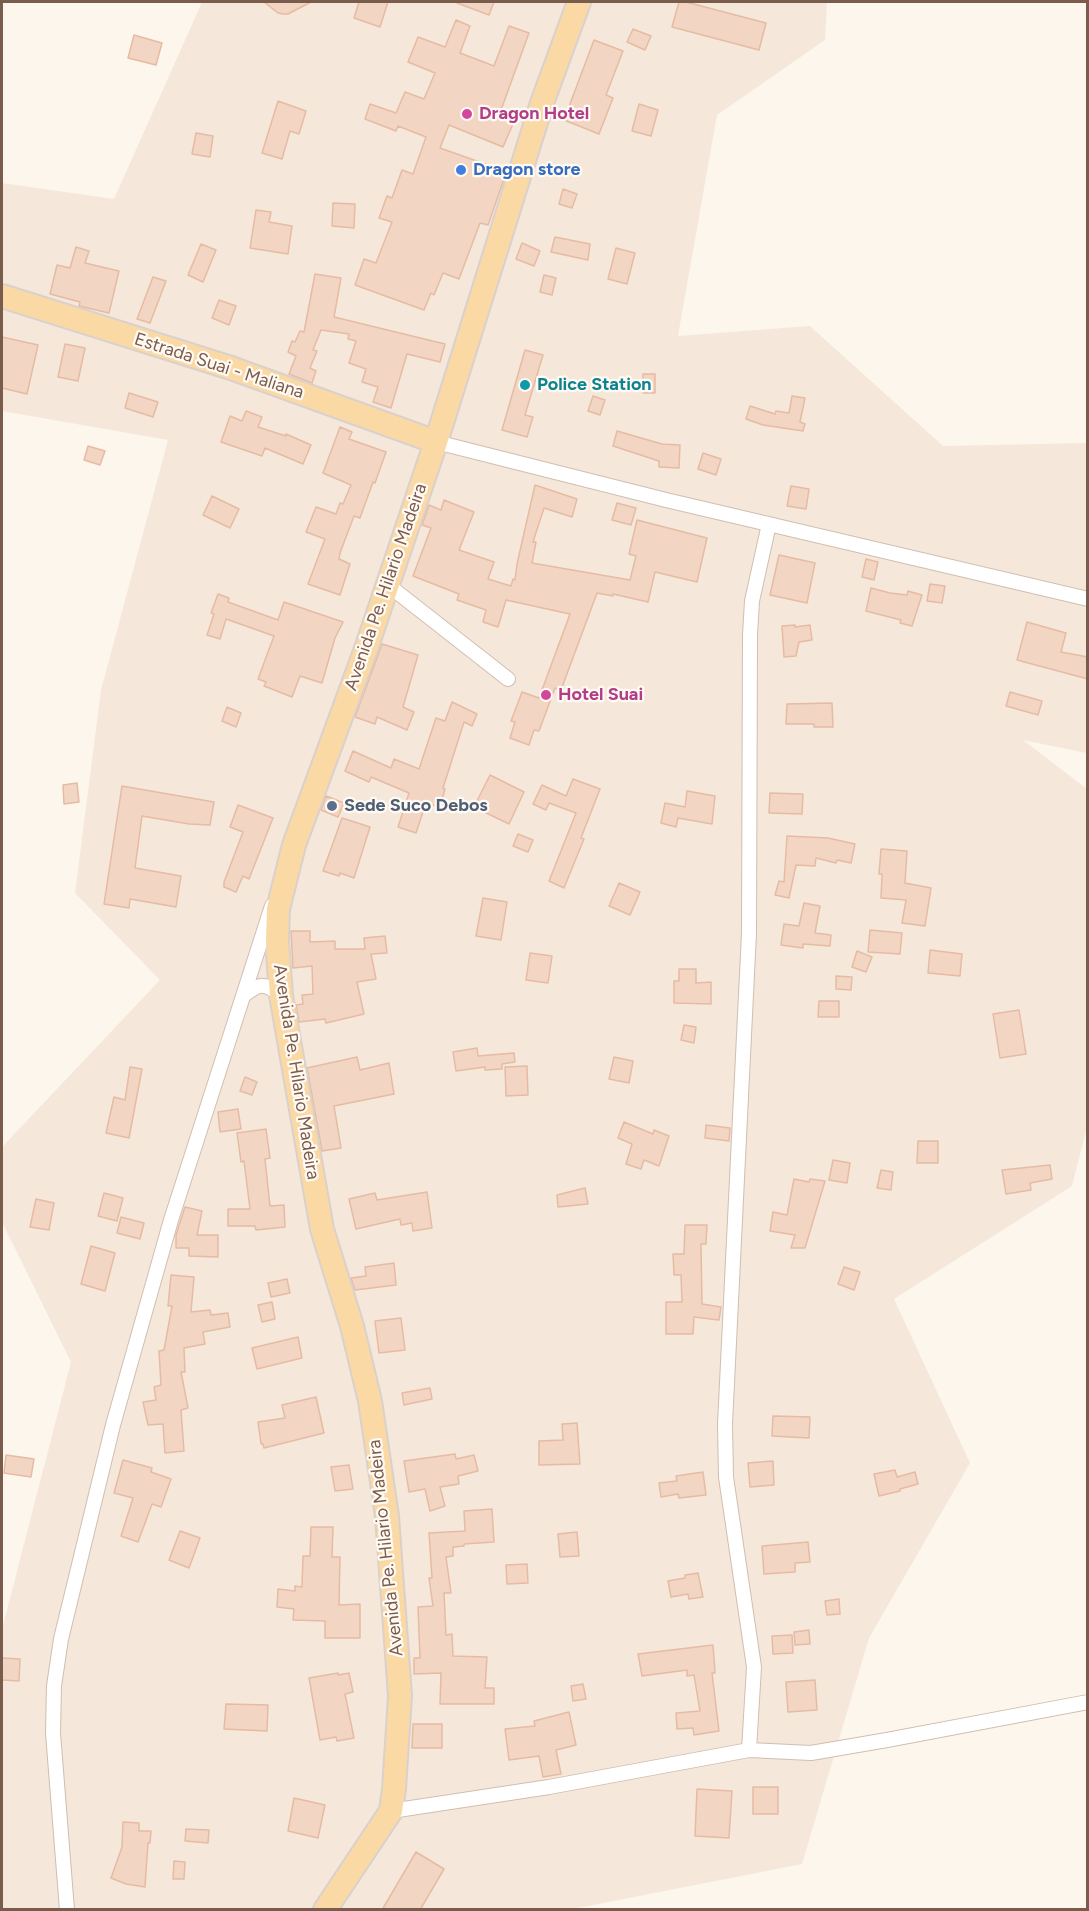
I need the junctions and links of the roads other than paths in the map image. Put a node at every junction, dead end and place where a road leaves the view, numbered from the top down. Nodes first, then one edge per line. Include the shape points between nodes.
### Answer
1 (579, 2) edge
2 (2, 296) edge
3 (436, 442) junction
4 (769, 524) junction
5 (388, 585) junction
6 (1088, 599) edge
7 (508, 679) dead end
8 (294, 845) junction
9 (281, 994) junction
10 (243, 996) junction
11 (1088, 1702) edge
12 (749, 1750) junction
13 (391, 1811) junction
14 (67, 1910) edge
15 (325, 1910) edge

1 - 3 main road, Avenida Pe. Hilario Madeira via 542,103
2 - 3 main road, Estrada Suai - Maliana via 231,368
3 - 4 street
3 - 5 main road, Avenida Pe. Hilario Madeira
4 - 6 street
4 - 12 street via 752,601 750,635 749,933 725,1424 726,1477 754,1667
5 - 7 street
5 - 8 main road, Avenida Pe. Hilario Madeira
8 - 9 main road, Avenida Pe. Hilario Madeira via 278,909
8 - 10 street
9 - 10 street via 268,985 255,986
9 - 13 main road, Avenida Pe. Hilario Madeira via 322,1229 370,1401 387,1516 400,1696
10 - 14 street via 171,1220 113,1425 61,1639 53,1733
11 - 12 street via 811,1753
12 - 13 street
13 - 15 main road, Avenida Pe. Hilario Madeira

